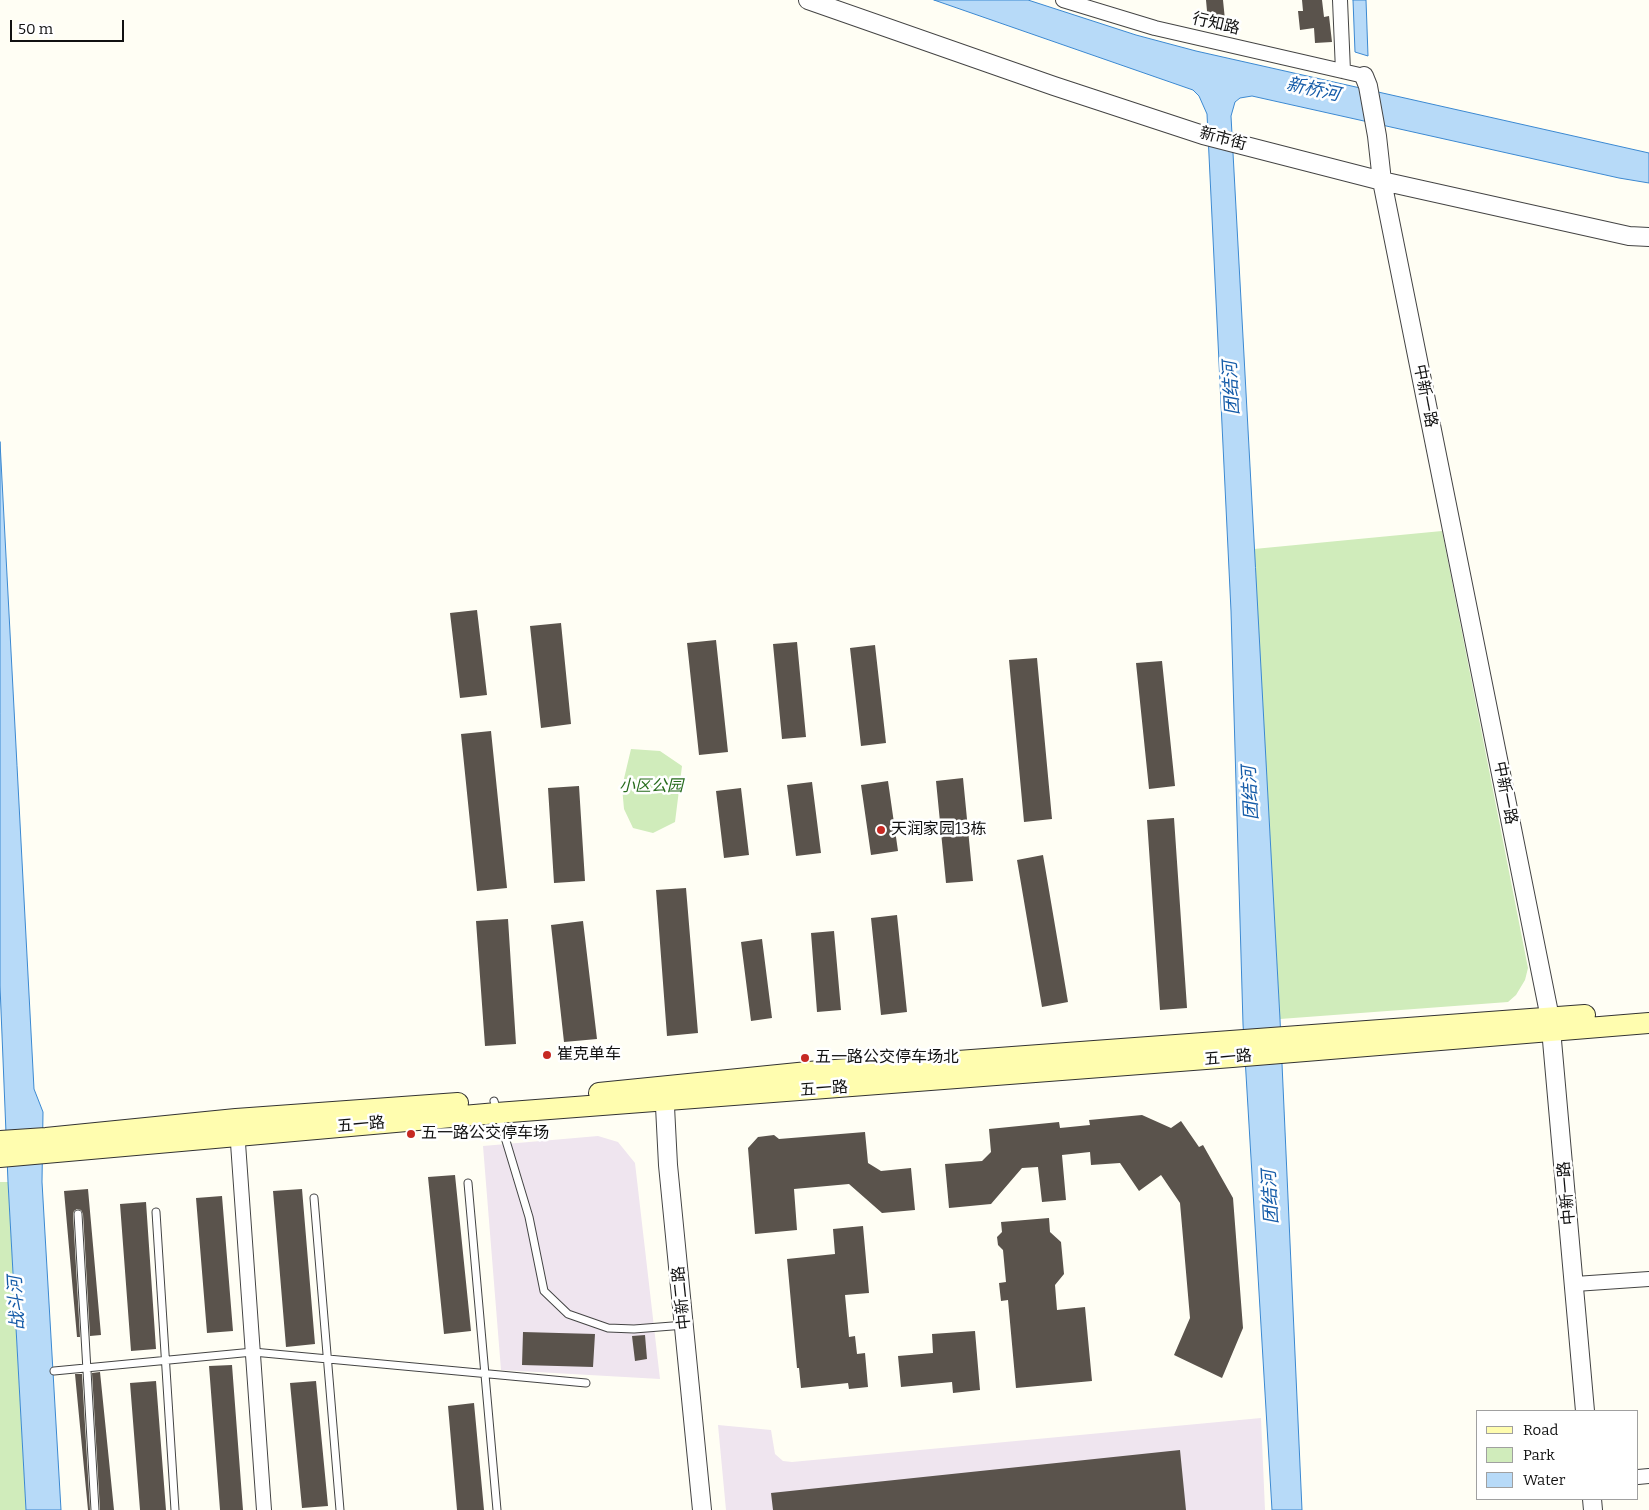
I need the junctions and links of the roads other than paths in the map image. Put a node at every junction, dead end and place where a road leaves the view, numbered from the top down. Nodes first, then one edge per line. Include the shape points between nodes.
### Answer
1 (808, 0) edge
2 (1063, 0) edge
3 (1340, 0) edge
4 (1343, 70) junction
5 (1366, 81) joint
6 (1382, 181) junction
7 (1649, 237) edge
8 (1649, 1010) edge
9 (1649, 1023) edge
10 (1551, 1025) junction
11 (665, 1094) junction
12 (494, 1101) junction
13 (236, 1119) junction
14 (46, 1146) junction
15 (3, 1149) edge
16 (468, 1183) dead end
17 (314, 1198) dead end
18 (156, 1212) dead end
19 (78, 1214) dead end
20 (1649, 1279) edge
21 (1575, 1284) junction
22 (685, 1325) junction
23 (253, 1352) junction
24 (327, 1359) junction
25 (165, 1360) junction
26 (88, 1368) junction
27 (54, 1371) dead end
28 (485, 1374) junction
29 (586, 1383) dead end
30 (1585, 1410) edge
31 (95, 1510) edge
32 (174, 1510) edge
33 (264, 1510) edge
34 (340, 1510) edge
35 (497, 1510) edge
36 (702, 1510) edge

1 - 6 street, 新市街 via 1203,135
2 - 4 street, 行知路 via 1155,28
3 - 4 street
4 - 5 street, 行知路
5 - 6 street, 中新一路
6 - 7 street, 新市街 via 1619,234
6 - 10 street, 中新一路
8 - 10 main road, 五一路
9 - 10 main road, 五一路
10 - 11 main road, 五一路 via 1234,1050 926,1063
10 - 21 street, 中新一路
11 - 12 main road, 五一路
11 - 14 main road, 五一路 via 478,1115
11 - 22 street, 中新二路 via 668,1165
12 - 13 main road, 五一路
12 - 22 lane via 529,1217 544,1291 568,1314 608,1328
13 - 14 main road, 五一路
13 - 23 street
14 - 15 main road, 五一路
16 - 28 lane
17 - 24 lane
18 - 25 lane
19 - 26 lane
20 - 21 street
21 - 30 street, 中新一路
22 - 36 street, 中新二路
23 - 24 lane
23 - 25 lane
23 - 33 street
24 - 28 lane
24 - 34 lane
25 - 26 lane
25 - 32 lane
26 - 27 lane
26 - 31 lane
28 - 29 lane
28 - 35 lane

